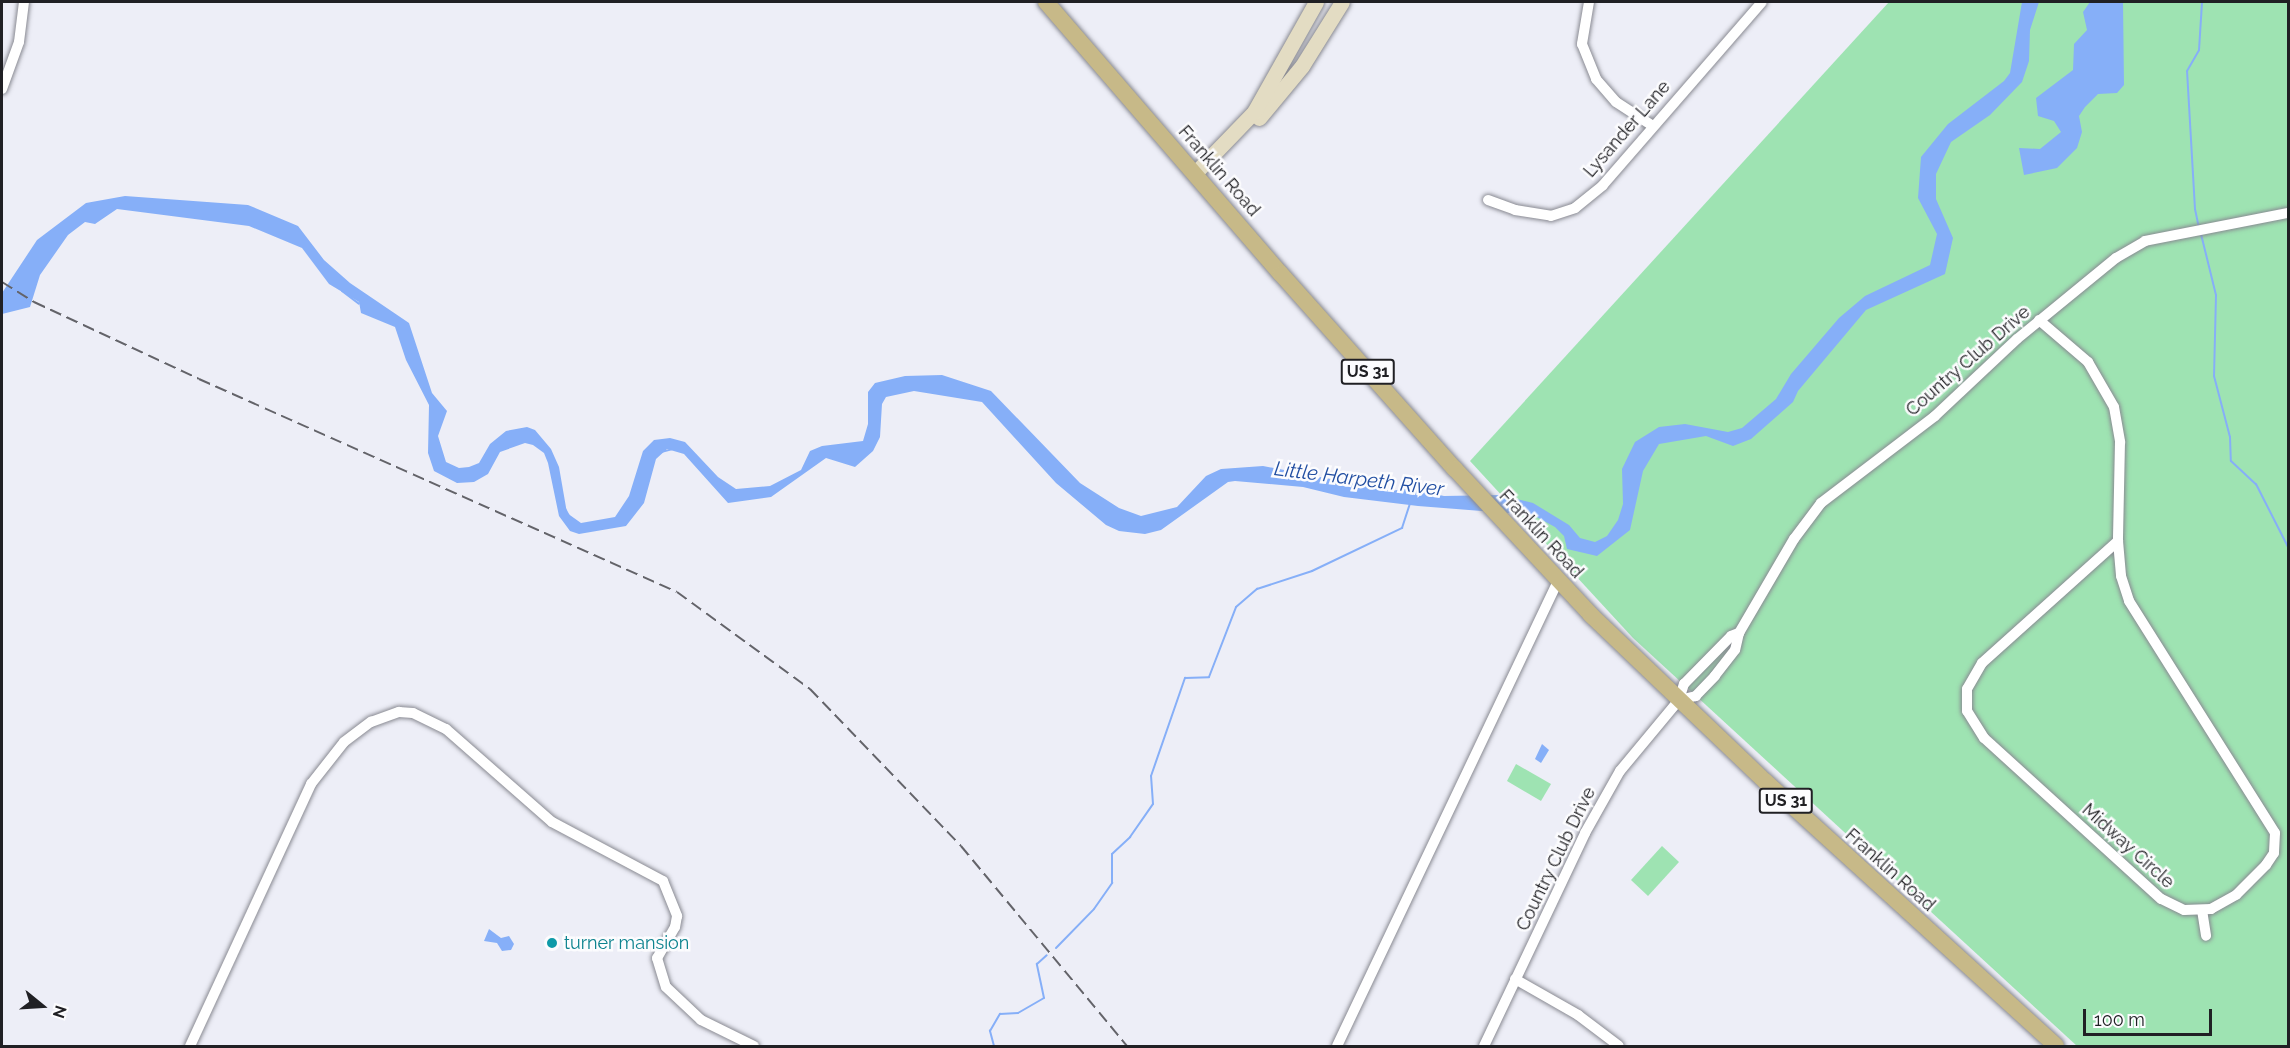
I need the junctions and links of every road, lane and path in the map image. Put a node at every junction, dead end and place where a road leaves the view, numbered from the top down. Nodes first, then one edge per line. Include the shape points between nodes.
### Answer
1 (24, 2) edge
2 (1046, 2) edge
3 (1316, 2) edge
4 (1342, 2) edge
5 (1589, 2) edge
6 (1762, 2) edge
7 (2, 89) edge
8 (1653, 126) junction
9 (1243, 127) junction
10 (1195, 173) junction
11 (1488, 200) dead end
12 (2289, 213) edge
13 (2039, 320) junction
14 (2118, 541) junction
15 (1558, 581) junction
16 (1739, 633) junction
17 (1679, 700) junction
18 (2202, 910) junction
19 (2206, 936) dead end
20 (1515, 979) junction
21 (190, 1047) edge
22 (754, 1047) edge
23 (1337, 1047) edge
24 (1484, 1047) edge
25 (1619, 1047) edge
26 (2056, 1047) edge

1 - 7 street via 19,42
2 - 10 main road, Franklin Road / US 31
3 - 9 main road via 1270,88
4 - 9 main road via 1280,95 1259,118
5 - 8 street via 1582,44 1596,79 1616,102
6 - 8 street, Lysander Lane
8 - 11 street, Lysander Lane via 1603,185 1575,208 1551,216 1515,210
9 - 10 main road
10 - 15 main road, Franklin Road / US 31
12 - 13 street, Country Club Drive via 2137,244
13 - 14 street via 2088,362 2114,407 2120,442
13 - 16 street, Country Club Drive via 1935,416 1821,503 1799,531
14 - 18 street via 2123,585 2134,610 2275,833 2274,853 2266,865 2228,901
14 - 18 street, Midway Circle via 1982,663 1967,689 1967,711 1984,738 2153,893 2178,908
15 - 17 main road, Franklin Road / US 31
15 - 23 street
16 - 17 street, Country Club Drive via 1731,636 1684,684
16 - 17 street, Country Club Drive via 1735,650 1715,676 1696,696
17 - 20 street, Country Club Drive via 1629,758 1600,805
17 - 26 main road, Franklin Road / US 31
18 - 19 street
20 - 24 street, Country Club Drive
20 - 25 street via 1578,1014
21 - 22 street via 311,784 344,742 371,722 399,712 413,713 446,729 552,822 663,880 677,916 657,958 666,987 701,1020

